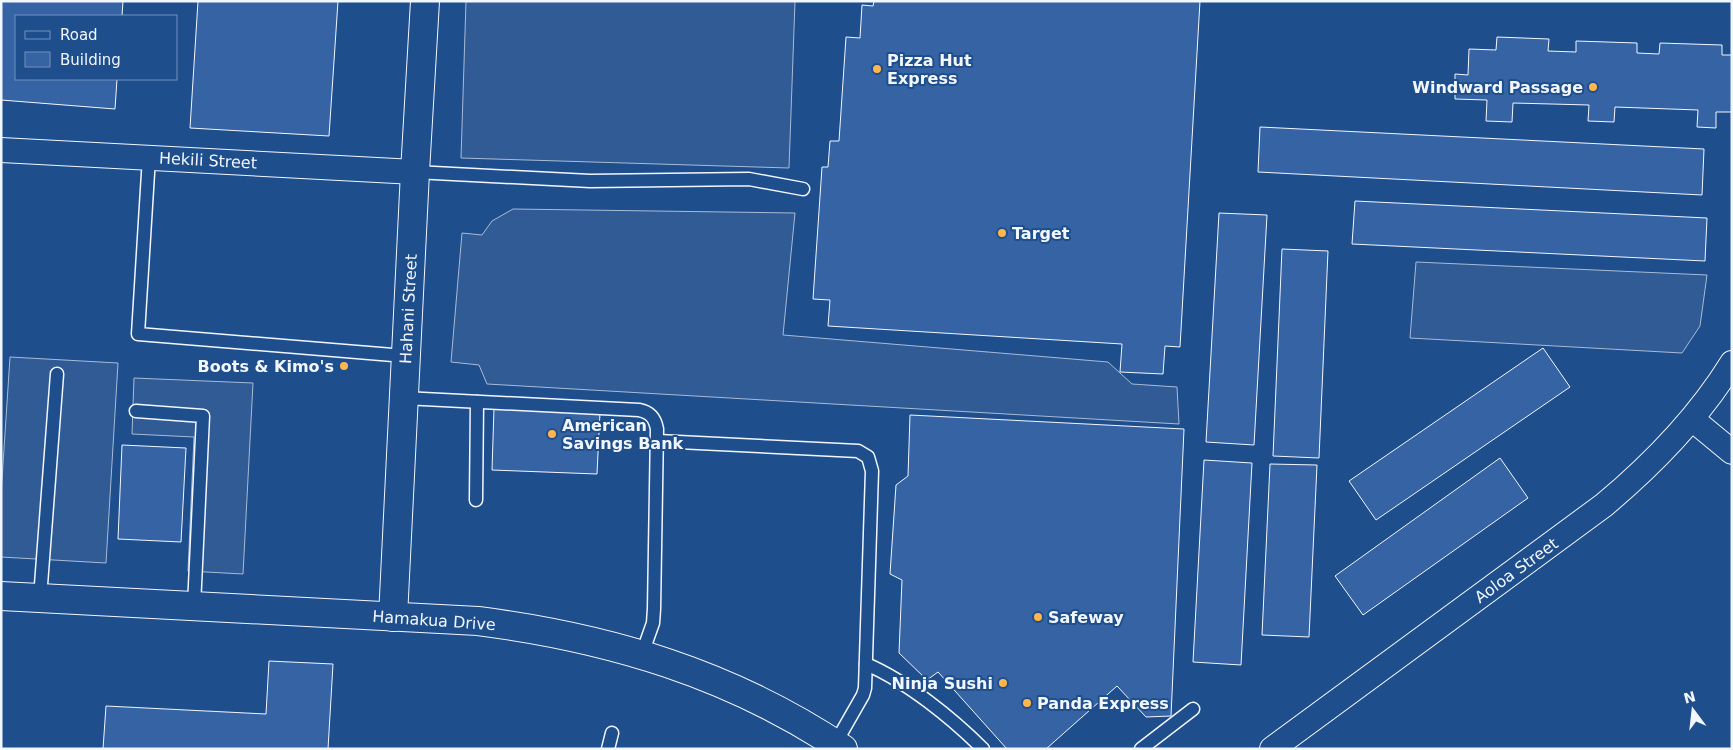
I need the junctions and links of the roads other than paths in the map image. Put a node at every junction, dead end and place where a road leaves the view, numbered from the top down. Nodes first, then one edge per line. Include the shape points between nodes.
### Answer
1 (425, 1) edge
2 (1, 150) edge
3 (149, 157) junction
4 (415, 172) junction
5 (803, 189) dead end
6 (406, 356) junction
7 (1732, 362) edge
8 (57, 374) dead end
9 (404, 398) junction
10 (477, 402) junction
11 (136, 410) dead end
12 (1692, 418) junction
13 (658, 441) junction
14 (1732, 452) edge
15 (476, 500) dead end
16 (1, 596) edge
17 (40, 598) junction
18 (194, 606) junction
19 (393, 617) junction
20 (642, 654) junction
21 (866, 664) junction
22 (1193, 709) dead end
23 (612, 733) dead end
24 (839, 746) edge
25 (608, 749) edge
26 (984, 749) edge
27 (1141, 749) edge
28 (1272, 749) edge

1 - 4 main road, Hahani Street
2 - 3 street, Hekili Street
3 - 4 street, Hekili Street
3 - 6 lane via 138,334
4 - 5 lane via 590,181 749,179
4 - 6 main road, Hahani Street
6 - 9 main road, Hahani Street
7 - 12 street, Aoloa Street
8 - 17 lane
9 - 10 lane
9 - 19 main road, Hahani Street
10 - 13 lane via 645,412 656,422
10 - 15 lane
11 - 18 lane via 203,416
12 - 14 street
12 - 28 street, Aoloa Street via 1670,445 1604,506
13 - 20 lane via 653,623
13 - 21 lane via 858,451 868,456 872,471
16 - 17 main road, Hamakua Drive
17 - 18 main road, Hamakua Drive
18 - 19 main road, Hamakua Drive
19 - 20 main road, Hamakua Drive via 478,621 530,628
20 - 24 main road, Hamakua Drive via 732,688 780,711
21 - 24 lane via 863,695
21 - 26 lane via 887,673 915,692
22 - 27 lane
23 - 25 lane

